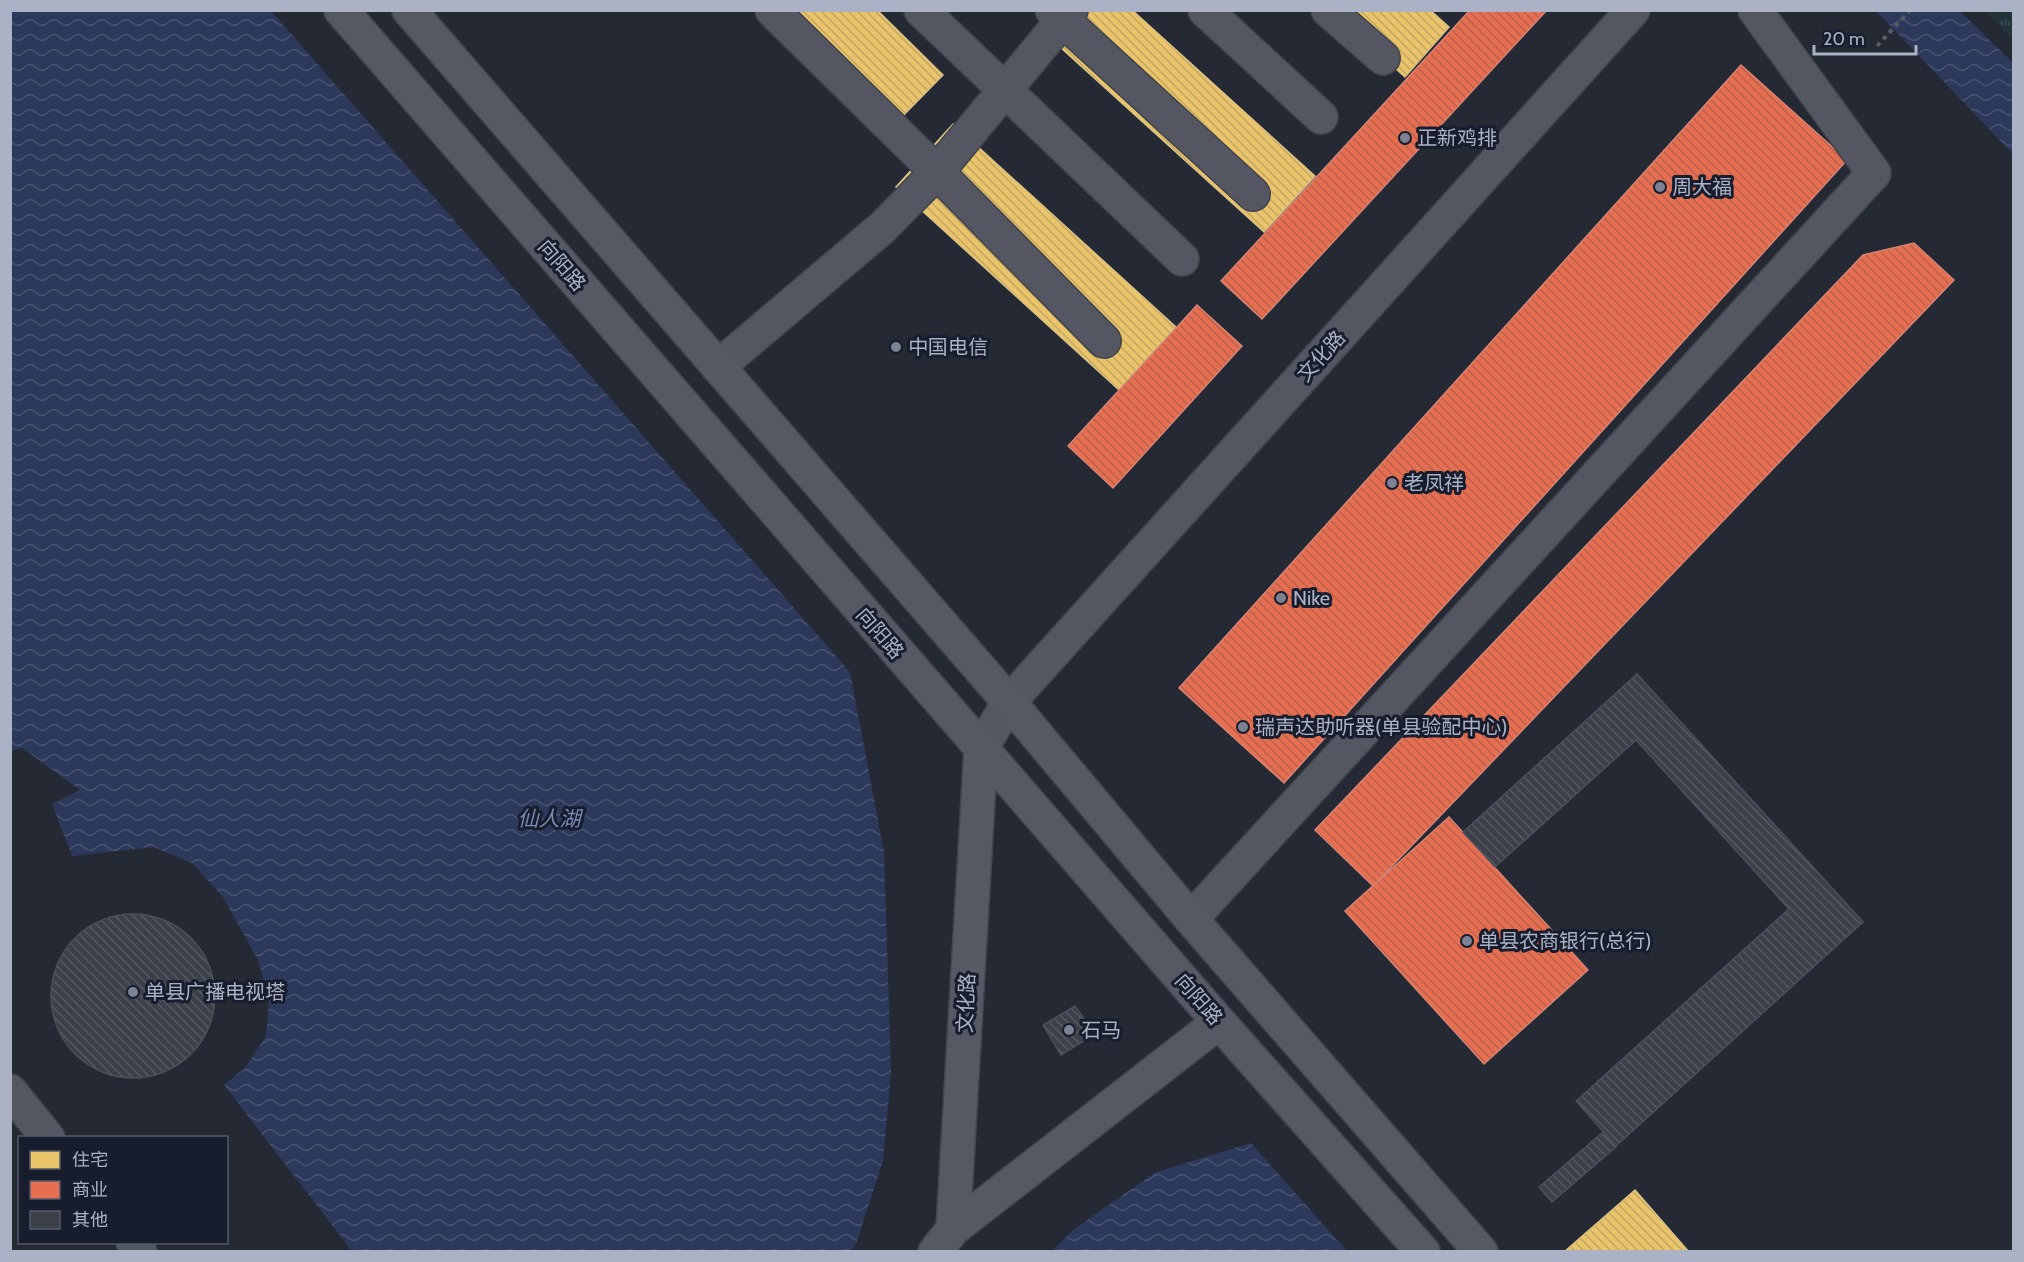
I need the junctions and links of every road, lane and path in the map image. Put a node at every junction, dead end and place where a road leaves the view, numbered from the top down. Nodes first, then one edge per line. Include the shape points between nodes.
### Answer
1 (341, 10) edge
2 (409, 10) edge
3 (772, 10) edge
4 (921, 10) edge
5 (1205, 10) edge
6 (1328, 10) edge
7 (1633, 10) edge
8 (1755, 10) edge
9 (1910, 10) edge
10 (1062, 14) edge
11 (1876, 46) dead end
12 (1383, 58) dead end
13 (1005, 90) junction
14 (1322, 117) dead end
15 (937, 172) junction
16 (1253, 194) dead end
17 (1182, 259) dead end
18 (1104, 340) dead end
19 (718, 367) junction
20 (1009, 702) junction
21 (981, 749) junction
22 (1191, 919) junction
23 (1219, 1022) junction
24 (10, 1091) edge
25 (47, 1136) edge
26 (944, 1240) edge
27 (1423, 1251) edge
28 (1482, 1251) edge

1 - 21 main road, 向阳路
2 - 19 main road
3 - 15 street
4 - 13 street
5 - 14 street
6 - 12 street
7 - 20 street, 文化路
8 - 22 street via 1874,173
9 - 11 path
10 - 13 street
10 - 16 street
13 - 15 street
13 - 17 street
15 - 18 street
15 - 19 street via 883,227
19 - 20 main road
20 - 21 street, 文化路
20 - 22 main road
21 - 23 main road, 向阳路
21 - 26 main road, 文化路
22 - 28 main road
23 - 26 main road
23 - 27 main road, 向阳路
24 - 25 street

